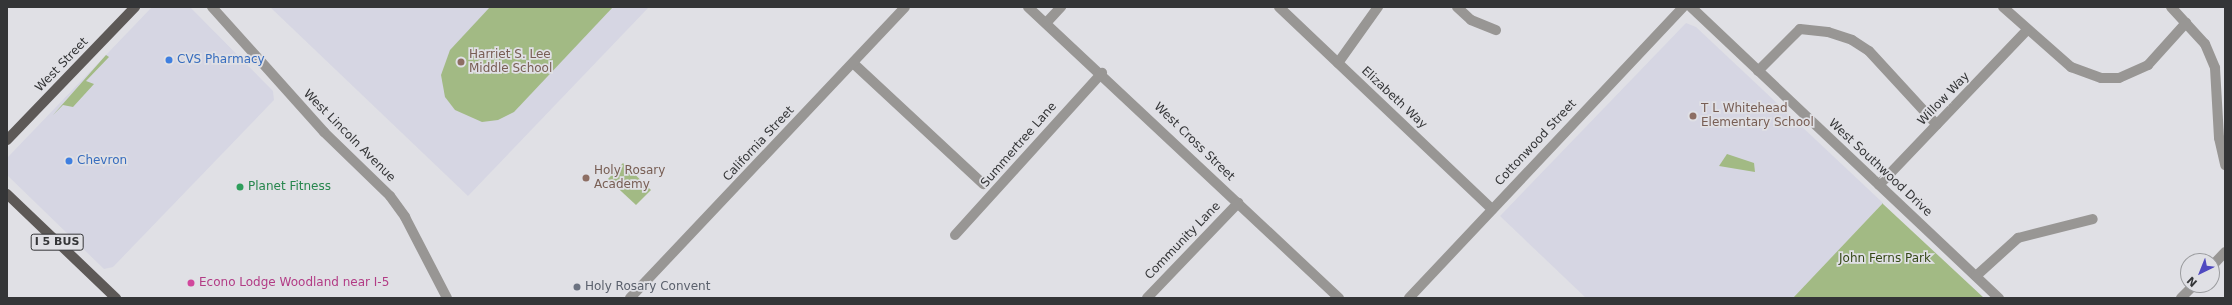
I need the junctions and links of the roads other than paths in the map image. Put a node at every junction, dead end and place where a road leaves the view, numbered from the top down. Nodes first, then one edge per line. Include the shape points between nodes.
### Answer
1 (135, 7) edge
2 (212, 7) edge
3 (905, 7) edge
4 (1028, 7) edge
5 (1061, 7) edge
6 (1279, 7) edge
7 (1378, 7) edge
8 (1457, 7) edge
9 (1683, 7) edge
10 (1691, 7) edge
11 (2003, 7) edge
12 (2171, 7) edge
13 (1047, 22) junction
14 (2186, 23) junction
15 (1496, 30) dead end
16 (2027, 30) junction
17 (853, 63) junction
18 (1338, 63) junction
19 (1758, 71) junction
20 (1102, 72) junction
21 (1937, 125) junction
22 (7, 140) edge
23 (2225, 165) edge
24 (983, 184) dead end
25 (1879, 186) junction
26 (7, 194) edge
27 (1238, 203) junction
28 (1492, 209) junction
29 (2093, 218) dead end
30 (955, 235) dead end
31 (1976, 276) junction
32 (116, 298) edge
33 (447, 298) edge
34 (630, 298) edge
35 (1147, 298) edge
36 (1339, 298) edge
37 (1409, 298) edge
38 (2000, 298) edge

1 - 22 main road, West Street
2 - 33 street, West Lincoln Avenue via 324,132 390,196 405,217
3 - 17 street, California Street
4 - 13 street, West Cross Street
5 - 13 street
6 - 18 street, Elizabeth Way
7 - 18 street
8 - 15 street via 1471,20
9 - 28 street, Cottonwood Street
10 - 19 street, West Southwood Drive
11 - 16 street
12 - 14 street
13 - 20 street, West Cross Street
14 - 16 street via 2148,65 2119,78 2086,75
14 - 23 street via 2205,44 2215,68 2219,138
16 - 21 street, Willow Way
17 - 24 street
17 - 34 street, California Street
18 - 28 street, Elizabeth Way
19 - 21 street via 1800,29 1828,32 1852,40 1869,51
19 - 25 street, West Southwood Drive
20 - 27 street, West Cross Street
20 - 30 street, Summertree Lane
21 - 25 street, Willow Way
25 - 31 street, West Southwood Drive
26 - 32 main road, I 5 BUS
27 - 35 street, Community Lane
27 - 36 street, West Cross Street
28 - 37 street, Cottonwood Street
29 - 31 street via 2018,238
31 - 38 street, West Southwood Drive

